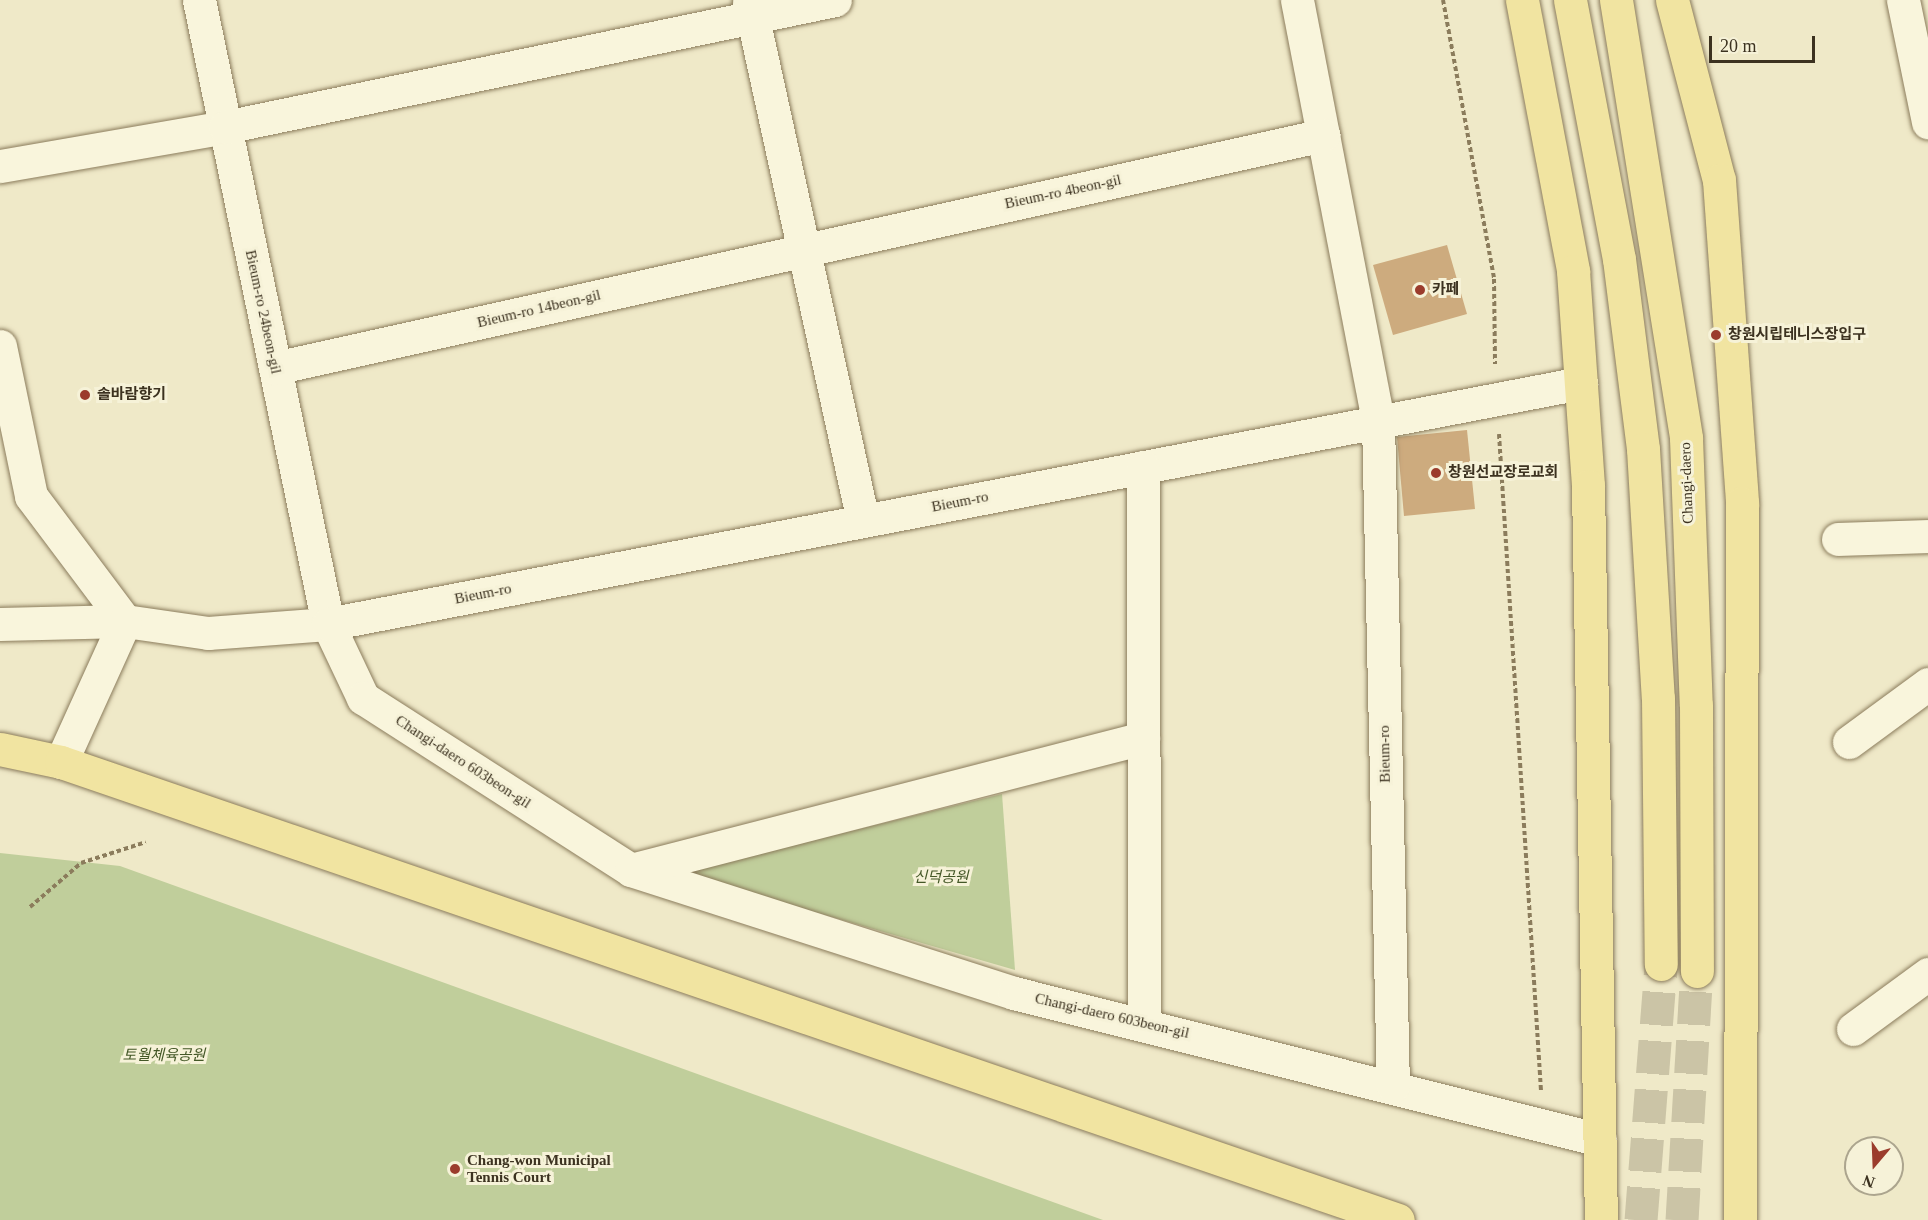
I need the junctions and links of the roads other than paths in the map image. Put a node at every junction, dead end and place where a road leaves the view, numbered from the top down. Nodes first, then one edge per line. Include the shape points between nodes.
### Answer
1 (199, 0) edge
2 (835, 0) edge
3 (1297, 0) edge
4 (1522, 0) edge
5 (1570, 0) edge
6 (1616, 0) edge
7 (1672, 0) edge
8 (1903, 0) edge
9 (750, 9) edge
10 (1928, 122) edge
11 (225, 127) junction
12 (1323, 135) junction
13 (0, 166) edge
14 (803, 249) junction
15 (0, 346) edge
16 (275, 368) junction
17 (1581, 383) junction
18 (1378, 422) junction
19 (1143, 467) junction
20 (863, 521) junction
21 (1928, 536) edge
22 (1838, 539) dead end
23 (125, 621) junction
24 (0, 624) edge
25 (328, 624) junction
26 (1928, 684) edge
27 (1143, 738) junction
28 (1849, 742) dead end
29 (0, 749) edge
30 (62, 762) junction
31 (631, 870) junction
32 (1661, 964) tunnel mouth
33 (1697, 970) tunnel mouth
34 (1928, 974) edge
35 (1144, 1023) junction
36 (1852, 1029) dead end
37 (1393, 1086) junction
38 (1600, 1140) junction
39 (1398, 1220) edge
40 (1601, 1220) edge
41 (1740, 1220) edge

1 - 11 street, Bieum-ro 24beon-gil
2 - 9 street
3 - 12 street
4 - 17 main road via 1573,271
5 - 32 main road via 1619,259 1643,449 1658,698
6 - 33 main road, Changi-daero via 1686,438 1696,705
7 - 41 main road via 1719,180 1742,503
8 - 10 street
9 - 11 street
9 - 14 street
11 - 13 street
11 - 16 street, Bieum-ro 24beon-gil
12 - 14 street, Bieum-ro 4beon-gil
12 - 18 street
14 - 16 street, Bieum-ro 14beon-gil
14 - 20 street
15 - 23 street via 31,496
16 - 25 street, Bieum-ro 24beon-gil
17 - 18 street, Bieum-ro
17 - 38 main road via 1588,498
18 - 19 street, Bieum-ro
18 - 37 street, Bieum-ro
19 - 20 street, Bieum-ro
19 - 27 street
20 - 25 street, Bieum-ro
21 - 22 street
23 - 24 street, Bieum-ro
23 - 25 street, Bieum-ro via 208,633
23 - 30 street
25 - 31 street, Changi-daero 603beon-gil via 363,698
26 - 28 street
27 - 31 street
27 - 35 street
29 - 30 main road
30 - 39 main road
31 - 35 street, Changi-daero 603beon-gil via 1014,993
34 - 36 street
35 - 37 street, Changi-daero 603beon-gil
37 - 38 street, Changi-daero 603beon-gil
38 - 40 main road

